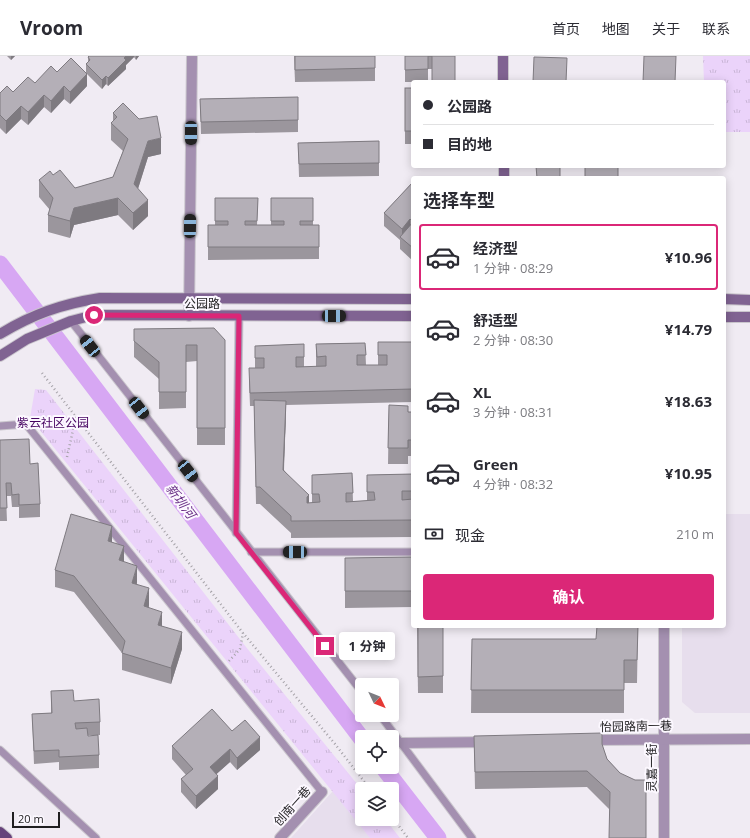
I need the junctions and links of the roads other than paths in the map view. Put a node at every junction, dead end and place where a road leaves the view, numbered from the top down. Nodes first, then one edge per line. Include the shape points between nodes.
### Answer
1 (192, 56) edge
2 (503, 56) edge
3 (503, 80) edge
4 (189, 298) junction
5 (411, 299) edge
6 (726, 300) edge
7 (750, 300) edge
8 (189, 316) junction
9 (239, 316) junction
10 (411, 316) edge
11 (726, 317) edge
12 (750, 317) edge
13 (71, 321) junction
14 (0, 334) edge
15 (0, 356) edge
16 (0, 426) edge
17 (236, 533) junction
18 (251, 552) junction
19 (411, 552) edge
20 (664, 628) edge
21 (355, 683) edge
22 (386, 722) edge
23 (664, 739) junction
24 (750, 739) edge
25 (577, 740) edge
26 (497, 742) edge
27 (402, 743) junction
28 (0, 750) edge
29 (322, 792) joint
30 (0, 832) edge
31 (7, 838) edge
32 (96, 838) edge
33 (280, 838) edge
34 (472, 838) edge
35 (664, 838) edge

1 - 4 street
2 - 3 main road
4 - 5 main road, 公园路
4 - 8 street
4 - 14 main road, 公园路 via 100,298 76,302 16,324
6 - 7 main road
8 - 9 main road, 公园路
8 - 13 main road, 公园路 via 94,315
9 - 10 main road, 公园路
9 - 17 lane
11 - 12 main road
13 - 15 main road, 公园路 via 27,339
13 - 17 lane
16 - 29 lane via 26,424
17 - 18 lane
18 - 19 lane
18 - 21 lane
20 - 23 street, 灵嘉一街
22 - 27 lane
23 - 24 street, 怡园路南一巷
23 - 25 street, 怡园路南一巷
23 - 35 street, 灵嘉一街
26 - 27 street
27 - 34 lane
28 - 32 lane
29 - 33 street, 创南一巷
30 - 31 main road

